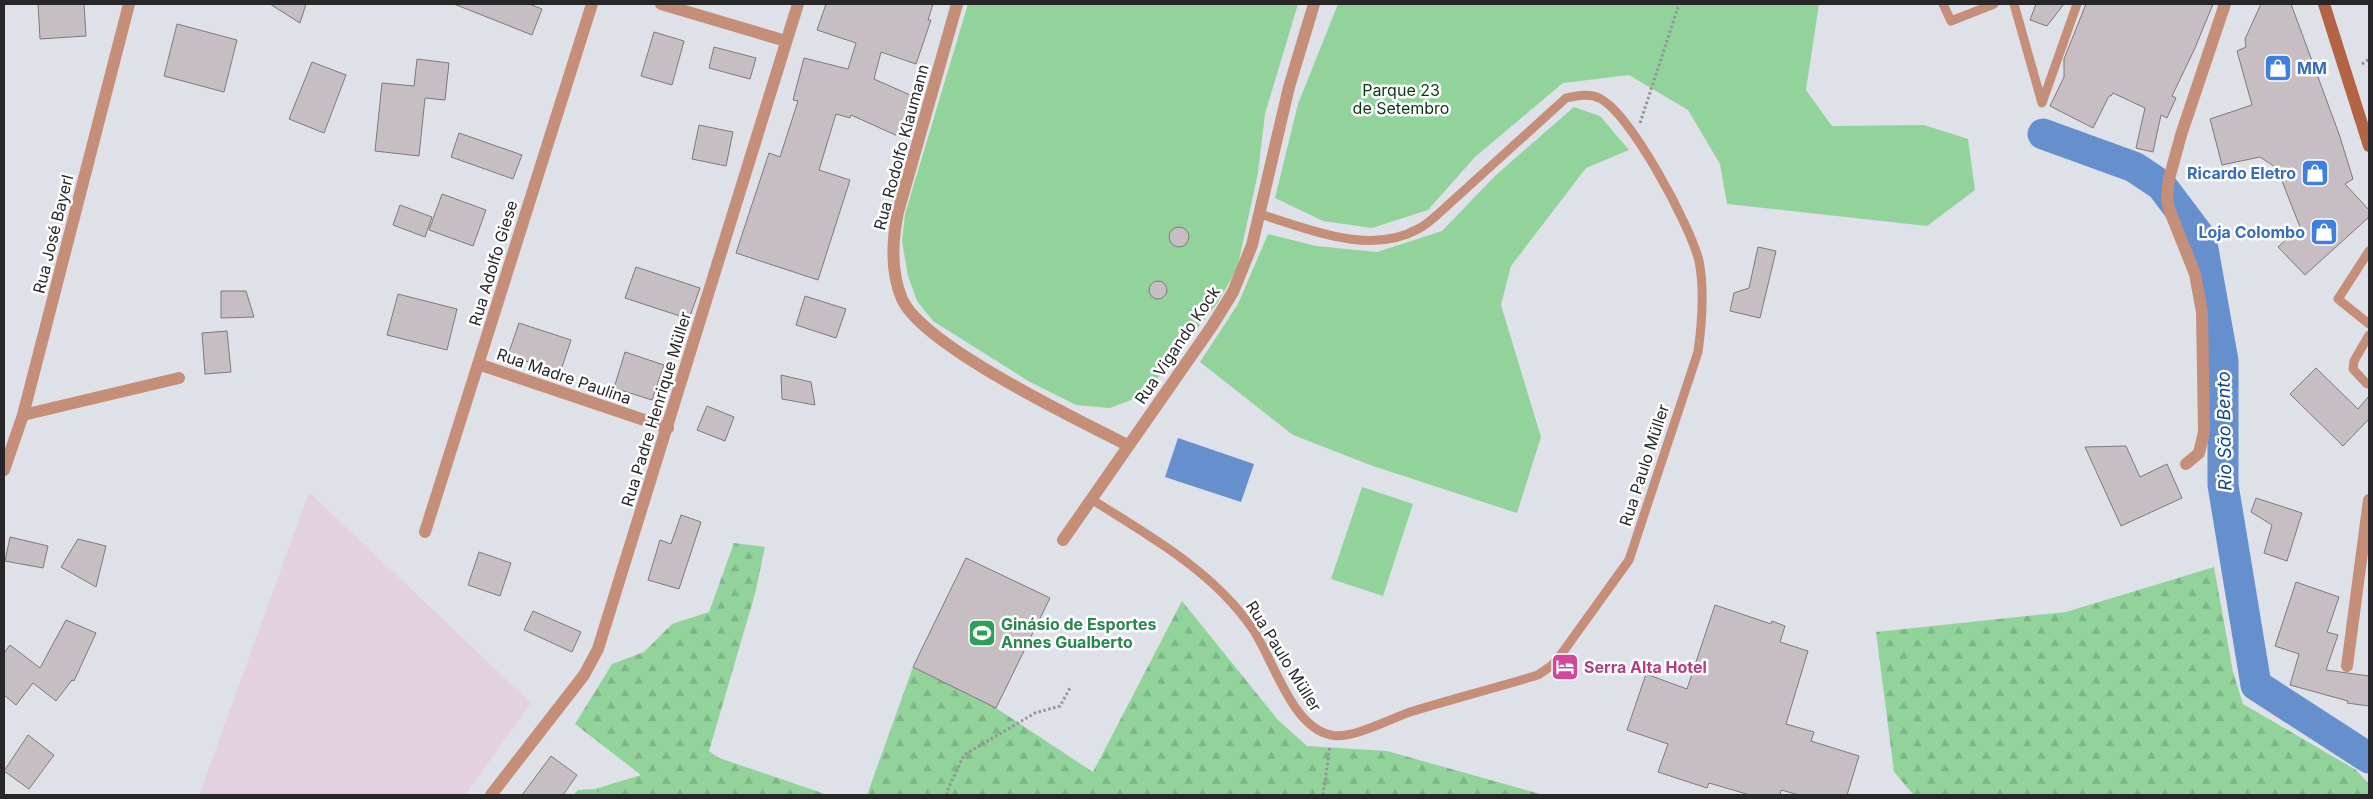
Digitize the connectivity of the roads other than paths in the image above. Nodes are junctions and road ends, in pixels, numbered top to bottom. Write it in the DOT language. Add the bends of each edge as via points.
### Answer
graph roads {
  1 [pos="129,4"];
  2 [pos="592,4"];
  3 [pos="661,4"];
  4 [pos="798,4"];
  5 [pos="957,4"];
  6 [pos="1314,4"];
  7 [pos="1943,4"];
  8 [pos="1994,4"];
  9 [pos="2014,4"];
  10 [pos="2077,4"];
  11 [pos="2225,4"];
  12 [pos="2324,4"];
  13 [pos="786,42"];
  14 [pos="2369,146"];
  15 [pos="1260,214"];
  16 [pos="2369,251"];
  17 [pos="2369,324"];
  18 [pos="2369,335"];
  19 [pos="478,364"];
  20 [pos="179,378"];
  21 [pos="2367,384"];
  22 [pos="23,415"];
  23 [pos="668,428"];
  24 [pos="1127,445"];
  25 [pos="2186,464"];
  26 [pos="4,470"];
  27 [pos="1091,498"];
  28 [pos="2369,500"];
  29 [pos="425,532"];
  30 [pos="1063,540"];
  31 [pos="2347,666"];
  32 [pos="491,795"];
  1 -- 22 [label="street, Rua José Bayerl"];
  2 -- 19 [label="street, Rua Adolfo Giese"];
  3 -- 13 [label="street"];
  4 -- 13 [label="street, Rua Padre Henrique Müller"];
  5 -- 24 [label="street, Rua Rodolfo Klaumann" via="898,212 893,260 902,300 915,319 973,361"];
  6 -- 15 [label="street, Rua Vigando Kock" via="1282,115"];
  7 -- 8 [label="lane" via="1950,21"];
  9 -- 10 [label="lane" via="2042,103"];
  11 -- 25 [label="street" via="2181,135 2167,198 2195,274 2202,312 2204,432 2199,453"];
  12 -- 14 [label="main road"];
  13 -- 23 [label="street, Rua Padre Henrique Müller"];
  15 -- 24 [label="street, Rua Vigando Kock" via="1252,245 1233,292"];
  15 -- 27 [label="lane, Rua Paulo Müller" via="1338,238 1382,239 1418,230 1566,98 1580,95 1598,97 1608,103 1635,136 1689,232 1698,261 1701,289 1698,352 1629,560 1560,656 1545,671 1354,732 1331,736 1310,725 1302,716 1253,629 1217,586"];
  16 -- 17 [label="lane" via="2338,299"];
  18 -- 21 [label="lane" via="2354,361 2353,370"];
  19 -- 23 [label="street, Rua Madre Paulina"];
  19 -- 29 [label="street, Rua Adolfo Giese"];
  20 -- 22 [label="street"];
  22 -- 26 [label="street, Rua José Bayerl"];
  23 -- 32 [label="street, Rua Padre Henrique Müller" via="593,661"];
  24 -- 27 [label="street, Rua Vigando Kock"];
  27 -- 30 [label="street, Rua Vigando Kock"];
  28 -- 31 [label="street"];
}
